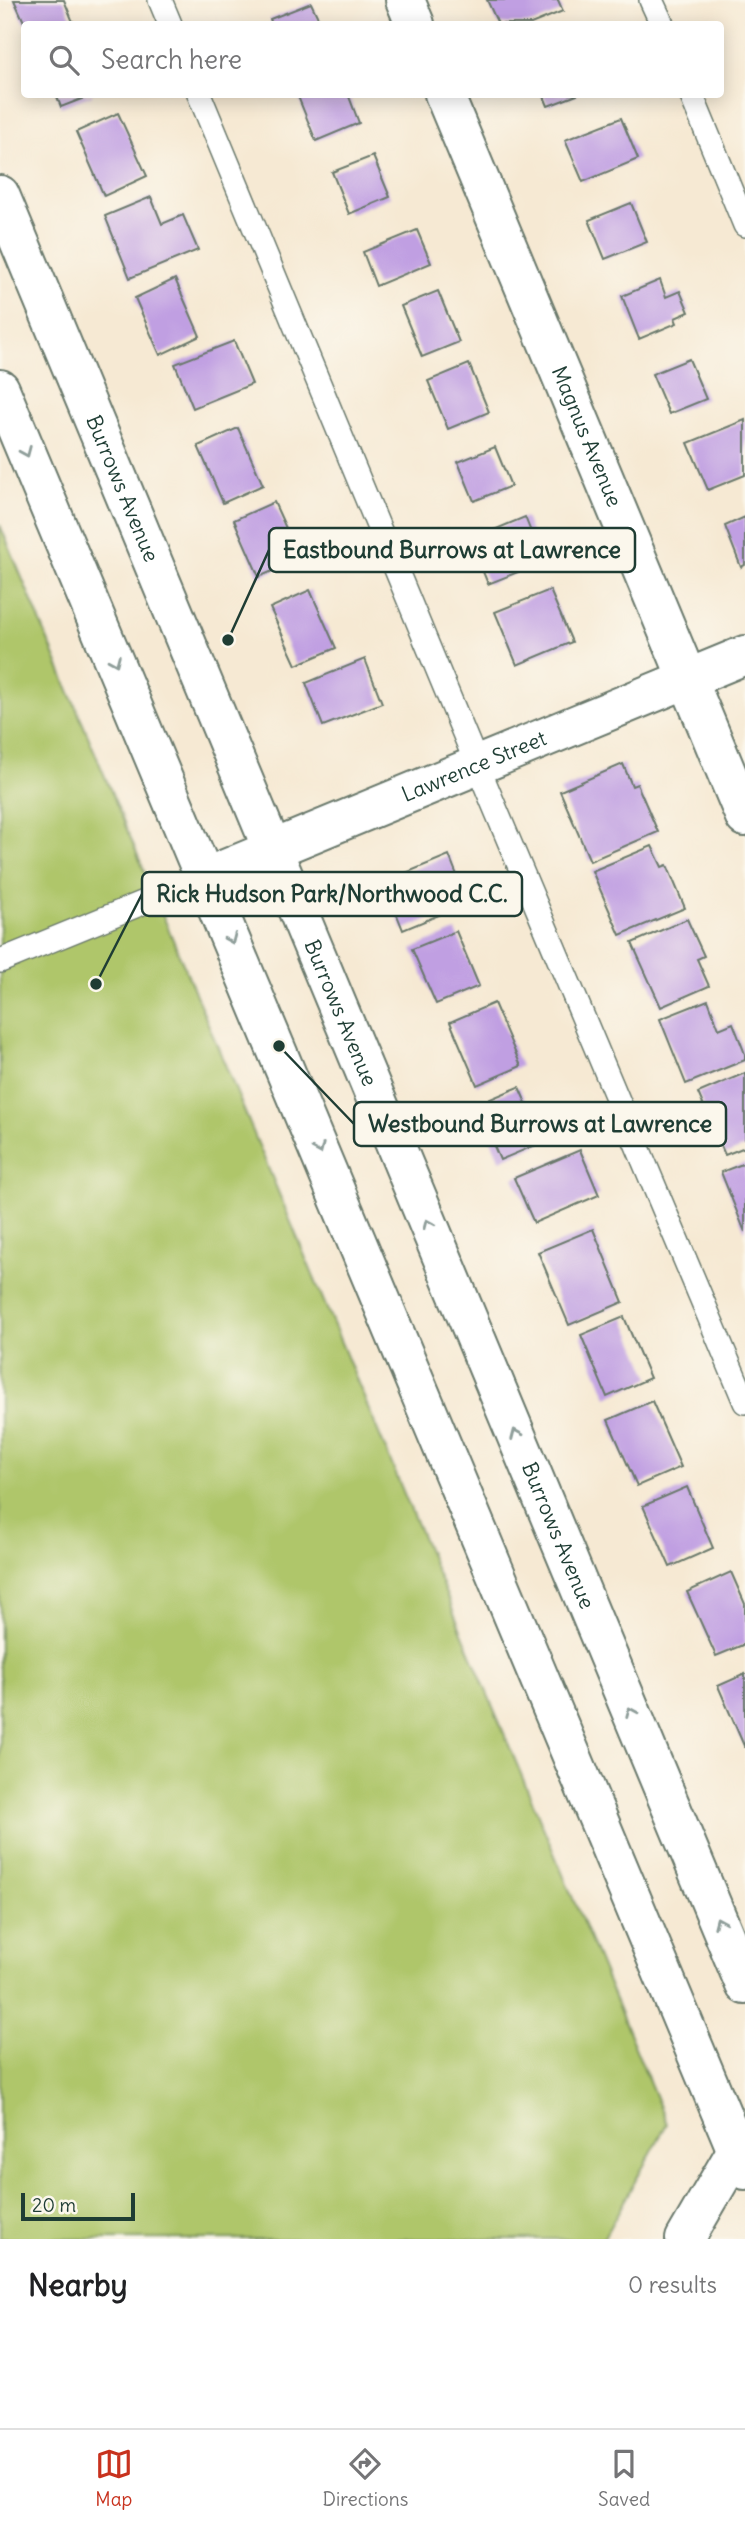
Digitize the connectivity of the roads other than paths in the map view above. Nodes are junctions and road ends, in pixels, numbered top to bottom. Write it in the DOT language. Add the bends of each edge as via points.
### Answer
graph roads {
  1 [pos="160,0"];
  2 [pos="405,0"];
  3 [pos="651,0"];
  4 [pos="169,21"];
  5 [pos="414,21"];
  6 [pos="661,21"];
  7 [pos="201,98"];
  8 [pos="446,98"];
  9 [pos="693,98"];
  10 [pos="0,195"];
  11 [pos="745,225"];
  12 [pos="0,389"];
  13 [pos="745,655"];
  14 [pos="688,680"];
  15 [pos="477,766"];
  16 [pos="745,817"];
  17 [pos="272,849"];
  18 [pos="206,877"];
  19 [pos="0,961"];
  20 [pos="745,1402"];
  21 [pos="745,1985"];
  22 [pos="742,2152"];
  23 [pos="685,2239"];
  1 -- 4 [label="lane"];
  2 -- 5 [label="street"];
  3 -- 6 [label="lane"];
  7 -- 15 [label="lane"];
  8 -- 14 [label="street, Magnus Avenue"];
  9 -- 11 [label="lane"];
  10 -- 17 [label="street, Burrows Avenue"];
  12 -- 18 [label="street, one-way"];
  13 -- 14 [label="street, Lawrence Street"];
  14 -- 15 [label="street, Lawrence Street"];
  14 -- 16 [label="street, Magnus Avenue"];
  15 -- 17 [label="street, Lawrence Street"];
  15 -- 20 [label="lane"];
  17 -- 18 [label="street, Lawrence Street"];
  21 -- 17 [label="street, Burrows Avenue, one-way"];
  18 -- 19 [label="lane"];
  18 -- 22 [label="street, one-way"];
  22 -- 23 [label="street"];
}
